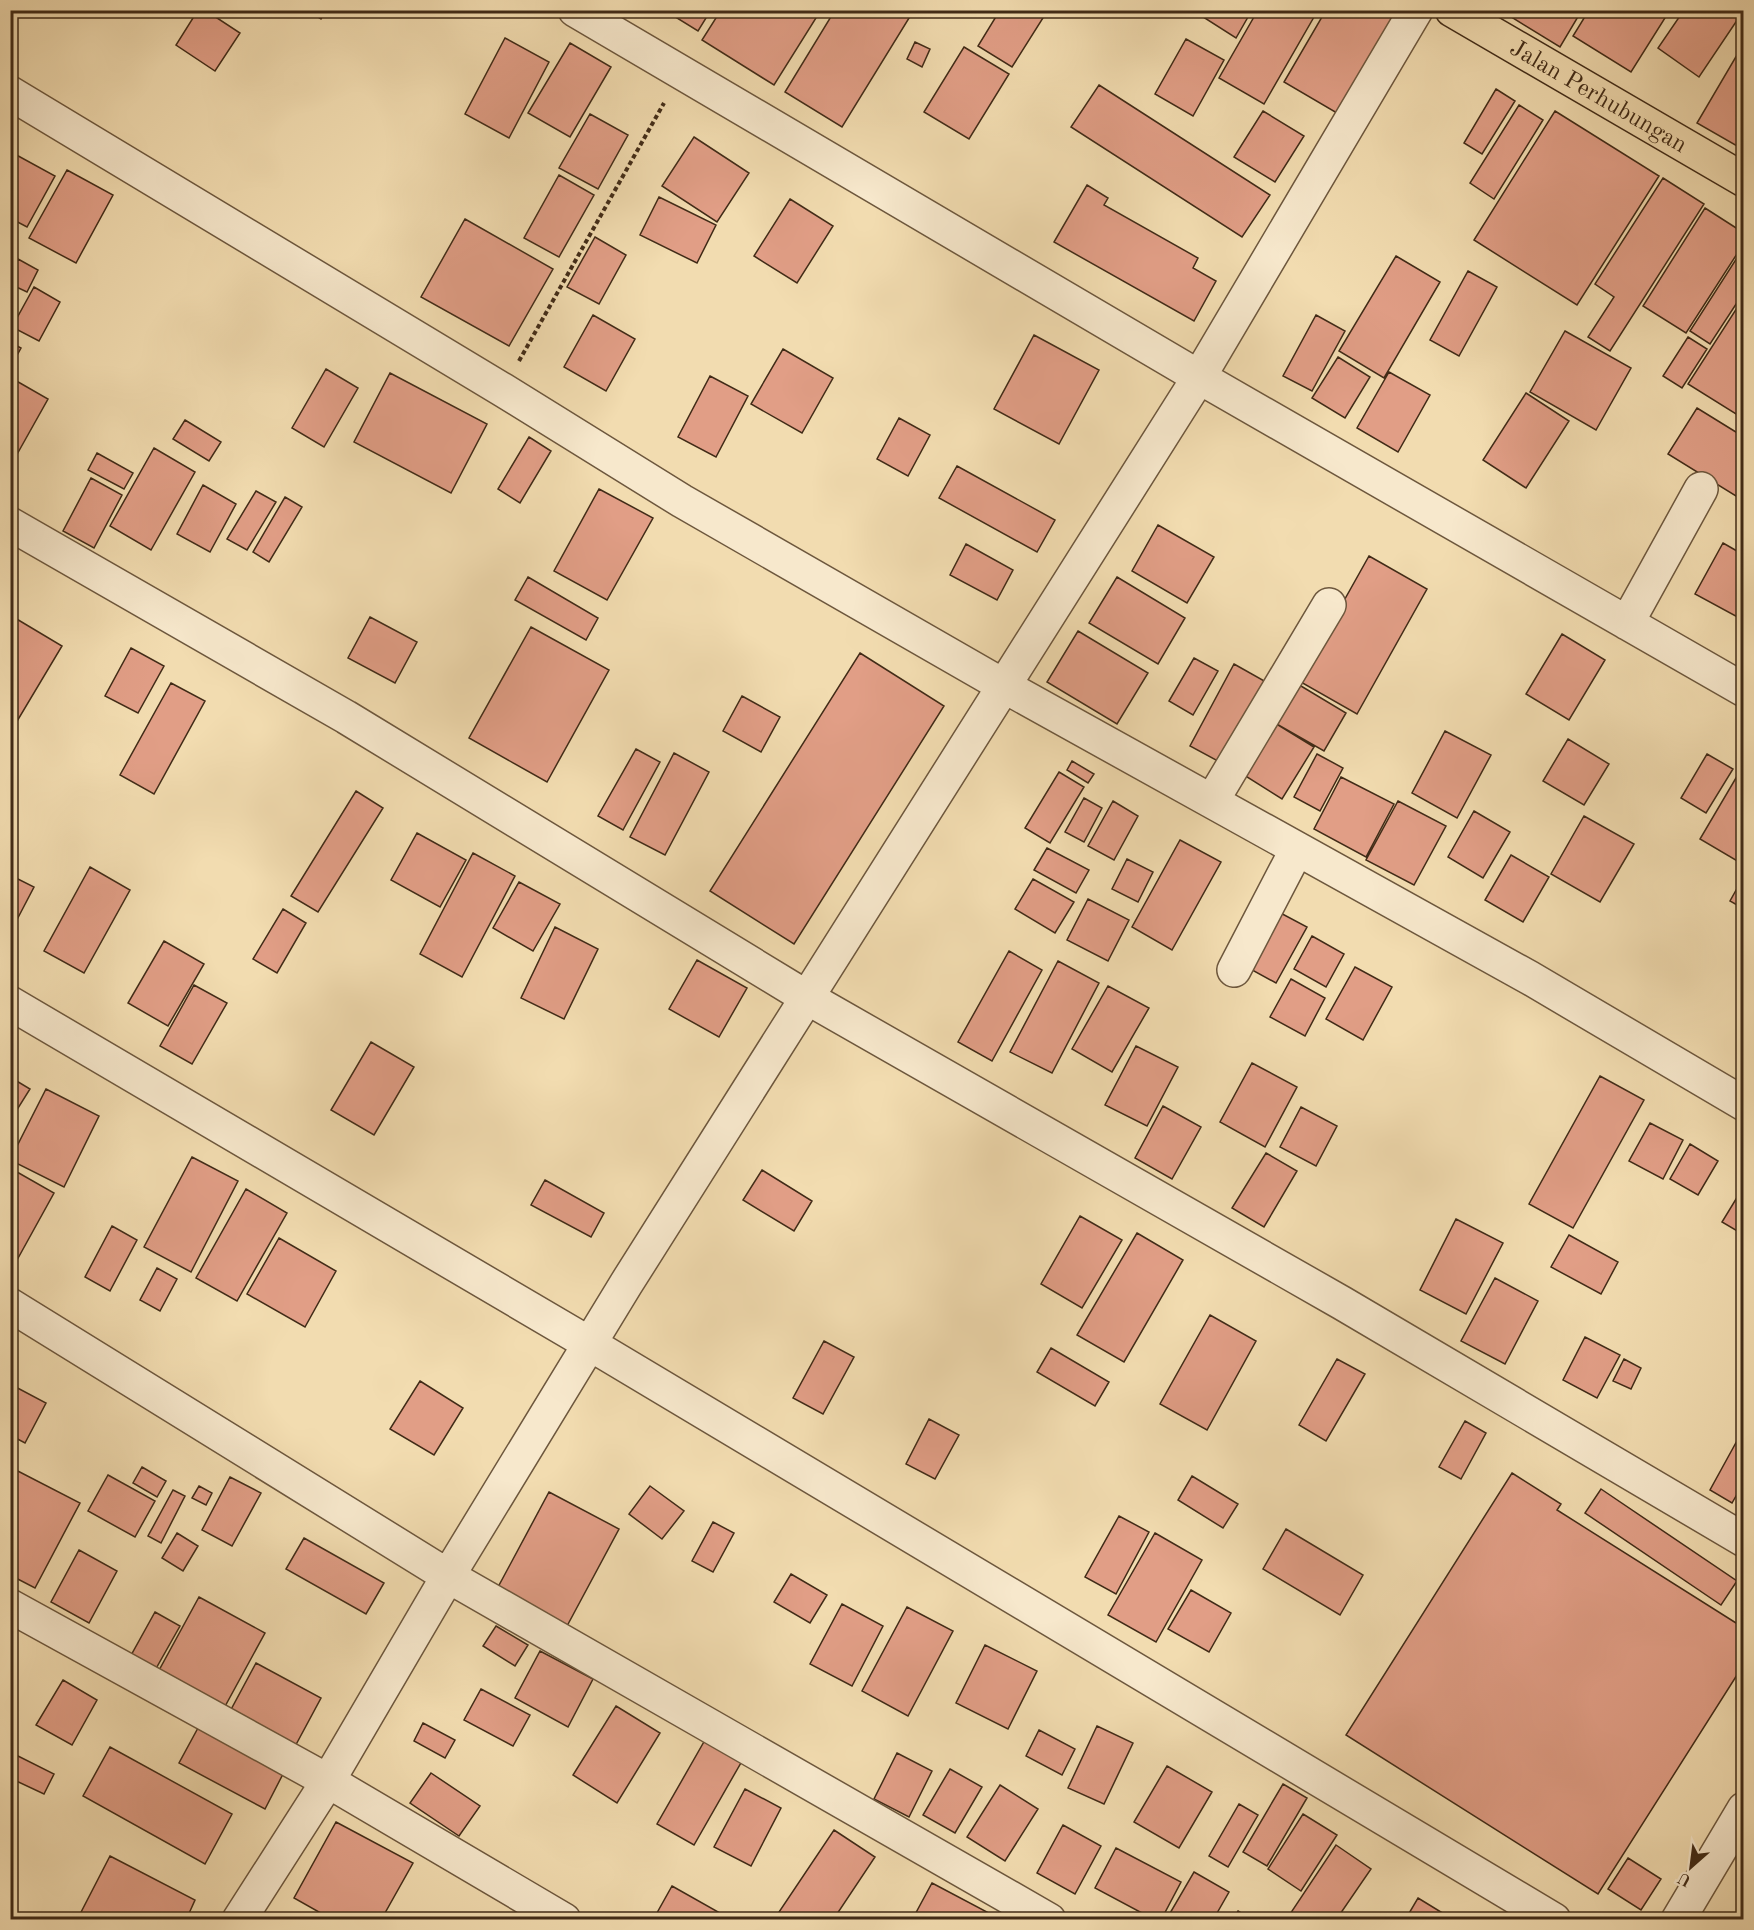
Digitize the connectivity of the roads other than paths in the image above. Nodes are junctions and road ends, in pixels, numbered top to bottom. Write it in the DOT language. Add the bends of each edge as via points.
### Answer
graph roads {
  1 [pos="574,10"];
  2 [pos="1416,10"];
  3 [pos="1452,10"];
  4 [pos="10,93"];
  5 [pos="1743,180"];
  6 [pos="1199,377"];
  7 [pos="1701,489"];
  8 [pos="10,524"];
  9 [pos="1329,605"];
  10 [pos="1627,623"];
  11 [pos="1004,686"];
  12 [pos="1743,690"];
  13 [pos="1212,801"];
  14 [pos="1297,849"];
  15 [pos="1234,970"];
  16 [pos="806,997"];
  17 [pos="10,1002"];
  18 [pos="1743,1104"];
  19 [pos="10,1305"];
  20 [pos="590,1344"];
  21 [pos="1743,1540"];
  22 [pos="448,1576"];
  23 [pos="10,1606"];
  24 [pos="328,1781"];
  25 [pos="1743,1809"];
  26 [pos="239,1920"];
  27 [pos="564,1920"];
  28 [pos="1049,1920"];
  29 [pos="1554,1920"];
  30 [pos="1678,1920"];
  1 -- 6 [label="street"];
  2 -- 6 [label="street"];
  3 -- 5 [label="main road, Jalan Perhubungan"];
  4 -- 11 [label="street" via="682,501"];
  6 -- 10 [label="street"];
  6 -- 11 [label="street"];
  7 -- 10 [label="street"];
  8 -- 16 [label="street" via="346,717"];
  9 -- 13 [label="street"];
  10 -- 12 [label="street"];
  11 -- 13 [label="street"];
  11 -- 16 [label="street"];
  13 -- 14 [label="street"];
  14 -- 15 [label="street"];
  14 -- 18 [label="street" via="1530,978"];
  16 -- 20 [label="street"];
  16 -- 21 [label="street" via="1353,1308"];
  17 -- 20 [label="street"];
  19 -- 22 [label="street"];
  20 -- 22 [label="street"];
  20 -- 29 [label="street"];
  22 -- 24 [label="street"];
  22 -- 28 [label="street"];
  23 -- 24 [label="street"];
  24 -- 26 [label="street"];
  24 -- 27 [label="street"];
  25 -- 30 [label="street"];
}
